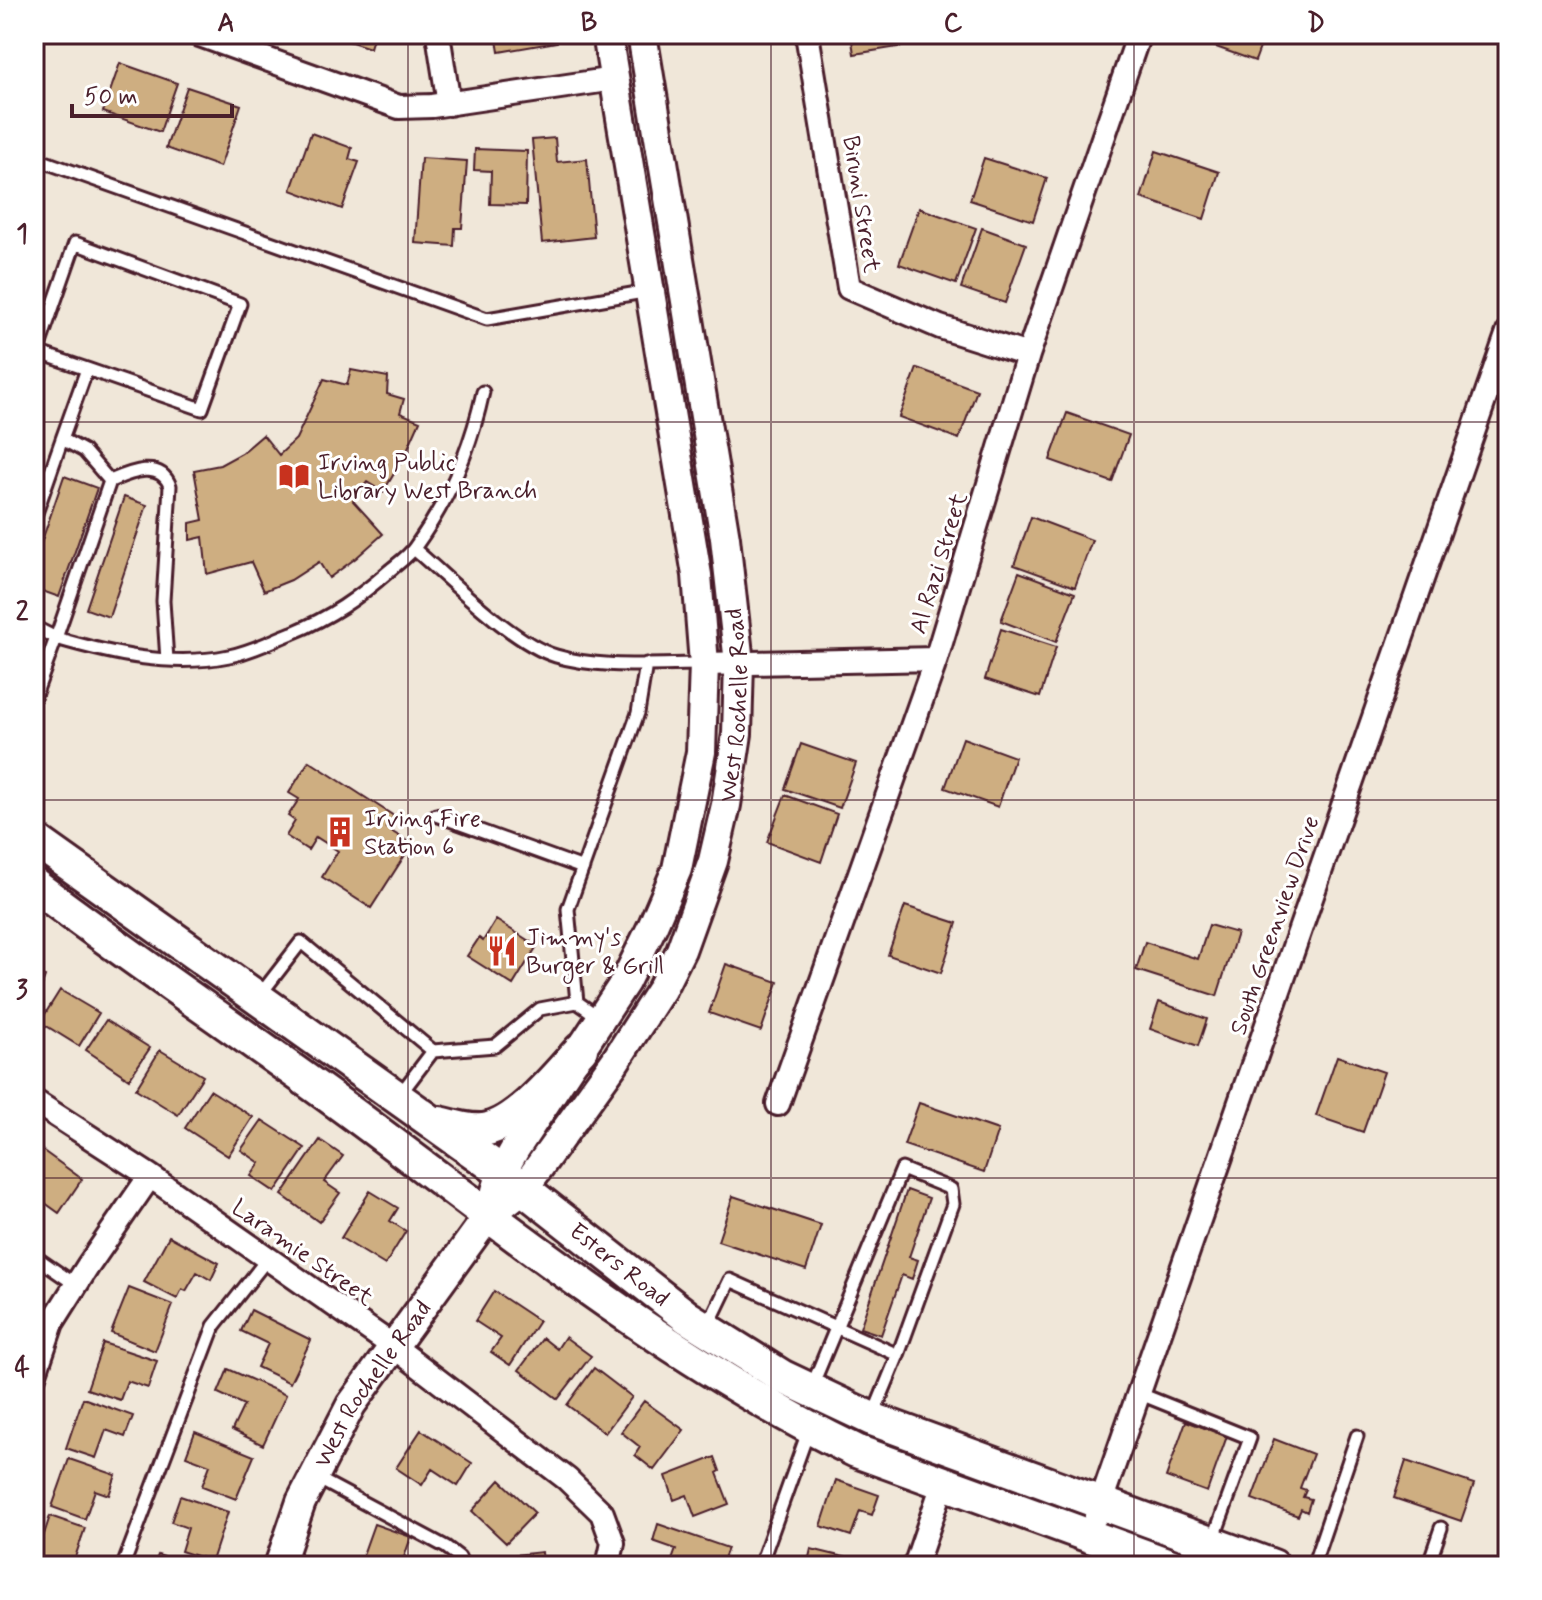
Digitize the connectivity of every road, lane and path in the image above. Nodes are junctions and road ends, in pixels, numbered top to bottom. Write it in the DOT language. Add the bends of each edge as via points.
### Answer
graph roads {
  1 [pos="197,34"];
  2 [pos="438,34"];
  3 [pos="607,34"];
  4 [pos="642,34"];
  5 [pos="807,34"];
  6 [pos="1139,34"];
  7 [pos="614,79"];
  8 [pos="449,104"];
  9 [pos="34,158"];
  10 [pos="649,291"];
  11 [pos="1508,332"];
  12 [pos="1028,355"];
  13 [pos="36,357"];
  14 [pos="87,369"];
  15 [pos="483,392"];
  16 [pos="62,439"];
  17 [pos="110,481"];
  18 [pos="34,519"];
  19 [pos="414,549"];
  20 [pos="34,627"];
  21 [pos="56,638"];
  22 [pos="936,659"];
  23 [pos="167,660"];
  24 [pos="739,663"];
  25 [pos="646,664"];
  26 [pos="704,664"];
  27 [pos="34,698"];
  28 [pos="436,815"];
  29 [pos="34,839"];
  30 [pos="583,868"];
  31 [pos="34,885"];
  32 [pos="257,999"];
  33 [pos="577,1002"];
  34 [pos="601,1018"];
  35 [pos="233,1028"];
  36 [pos="581,1049"];
  37 [pos="433,1051"];
  38 [pos="397,1098"];
  39 [pos="34,1101"];
  40 [pos="778,1104"];
  41 [pos="429,1120"];
  42 [pos="150,1176"];
  43 [pos="513,1180"];
  44 [pos="489,1215"];
  45 [pos="34,1256"];
  46 [pos="268,1258"];
  47 [pos="76,1285"];
  48 [pos="836,1327"];
  49 [pos="707,1329"];
  50 [pos="393,1346"];
  51 [pos="898,1355"];
  52 [pos="34,1376"];
  53 [pos="810,1390"];
  54 [pos="1138,1393"];
  55 [pos="872,1419"];
  56 [pos="809,1428"];
  57 [pos="1357,1436"];
  58 [pos="314,1477"];
  59 [pos="943,1484"];
  60 [pos="1100,1503"];
  61 [pos="1441,1528"];
  62 [pos="1089,1536"];
  63 [pos="1212,1544"];
  64 [pos="123,1566"];
  65 [pos="279,1566"];
  66 [pos="463,1566"];
  67 [pos="608,1566"];
  68 [pos="760,1566"];
  69 [pos="915,1566"];
  70 [pos="1172,1566"];
  71 [pos="1273,1566"];
  72 [pos="1313,1566"];
  73 [pos="1428,1566"];
  1 -- 8 [label="street" via="399,107"];
  2 -- 8 [label="street"];
  3 -- 7 [label="street, West Rochelle Road"];
  4 -- 24 [label="street, West Rochelle Road" via="725,538"];
  5 -- 12 [label="street, Biruni Street" via="849,288 940,327"];
  6 -- 12 [label="street, Al Razi Street"];
  7 -- 8 [label="street"];
  7 -- 10 [label="street, West Rochelle Road"];
  9 -- 10 [label="lane" via="487,319"];
  10 -- 26 [label="street, West Rochelle Road" via="697,575"];
  11 -- 54 [label="street, South Greenview Drive"];
  12 -- 22 [label="street, Al Razi Street"];
  13 -- 14 [label="lane"];
  13 -- 14 [label="lane" via="75,243 240,304 202,409"];
  14 -- 16 [label="lane"];
  15 -- 19 [label="lane" via="465,460"];
  16 -- 17 [label="lane" via="84,451"];
  16 -- 18 [label="lane"];
  17 -- 21 [label="lane"];
  17 -- 23 [label="lane" via="151,470 166,476 170,486 163,601"];
  19 -- 23 [label="lane" via="361,596 325,619 227,657"];
  19 -- 25 [label="lane" via="516,636 556,656"];
  20 -- 21 [label="lane"];
  21 -- 23 [label="lane" via="111,653"];
  21 -- 27 [label="lane"];
  22 -- 24 [label="street"];
  22 -- 40 [label="street, Al Razi Street"];
  24 -- 26 [label="street"];
  24 -- 43 [label="street, West Rochelle Road" via="737,734 726,805 713,861 681,950 614,1063"];
  25 -- 26 [label="lane"];
  25 -- 30 [label="lane" via="638,713"];
  26 -- 34 [label="street, West Rochelle Road" via="701,752 677,869 625,982"];
  28 -- 30 [label="lane"];
  29 -- 32 [label="main road, Esters Road"];
  30 -- 33 [label="lane" via="568,909"];
  31 -- 35 [label="main road, Esters Road"];
  32 -- 35 [label="main road"];
  32 -- 37 [label="lane" via="301,942"];
  32 -- 38 [label="main road, Esters Road"];
  33 -- 34 [label="lane"];
  33 -- 37 [label="lane" via="540,1009 495,1046"];
  34 -- 36 [label="street, West Rochelle Road"];
  35 -- 44 [label="main road, Esters Road"];
  36 -- 41 [label="main road" via="543,1091 488,1129 466,1130"];
  36 -- 43 [label="street, West Rochelle Road"];
  37 -- 38 [label="lane"];
  38 -- 41 [label="main road, Esters Road"];
  39 -- 42 [label="street, Laramie Street"];
  41 -- 43 [label="main road, Esters Road"];
  42 -- 46 [label="street, Laramie Street"];
  42 -- 47 [label="street"];
  43 -- 44 [label="street, West Rochelle Road"];
  43 -- 49 [label="main road, Esters Road"];
  44 -- 50 [label="street, West Rochelle Road"];
  44 -- 56 [label="main road, Esters Road" via="652,1333"];
  45 -- 47 [label="lane"];
  46 -- 50 [label="street, Laramie Street"];
  46 -- 64 [label="lane" via="214,1326"];
  47 -- 52 [label="street" via="52,1323"];
  48 -- 49 [label="lane" via="730,1280"];
  48 -- 51 [label="lane"];
  48 -- 51 [label="lane" via="902,1169 951,1189 953,1204"];
  48 -- 53 [label="lane"];
  49 -- 53 [label="main road, Esters Road"];
  50 -- 58 [label="street, West Rochelle Road" via="351,1405"];
  50 -- 67 [label="street, Laramie Street" via="567,1479 602,1513 613,1543"];
  51 -- 55 [label="lane"];
  53 -- 55 [label="main road, Esters Road"];
  54 -- 60 [label="street, South Greenview Drive"];
  54 -- 63 [label="lane" via="1250,1438"];
  55 -- 60 [label="main road, Esters Road"];
  56 -- 59 [label="main road, Esters Road"];
  56 -- 68 [label="lane"];
  57 -- 72 [label="lane"];
  58 -- 65 [label="street, West Rochelle Road"];
  58 -- 66 [label="lane" via="446,1547"];
  59 -- 62 [label="main road, Esters Road"];
  59 -- 69 [label="street"];
  60 -- 62 [label="street, South Greenview Drive"];
  60 -- 63 [label="main road, Esters Road"];
  61 -- 73 [label="lane"];
  62 -- 70 [label="main road, Esters Road"];
  63 -- 71 [label="main road, Esters Road"];
}
